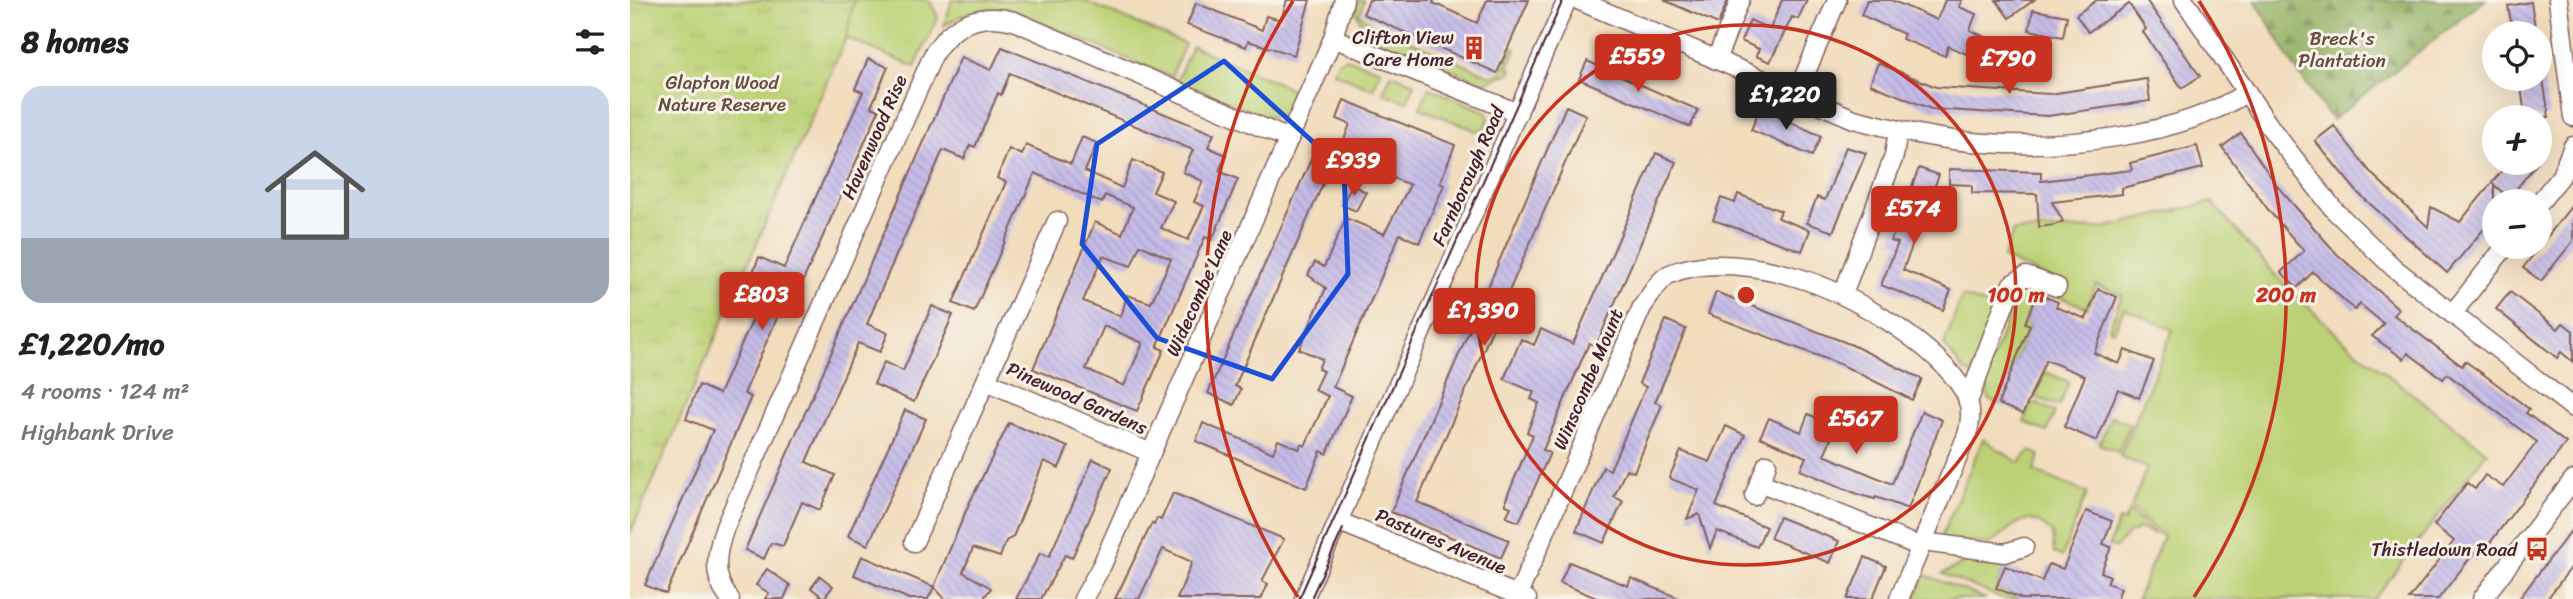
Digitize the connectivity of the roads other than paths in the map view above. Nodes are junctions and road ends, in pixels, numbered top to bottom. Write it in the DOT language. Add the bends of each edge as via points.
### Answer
graph roads {
  1 [pos="1343,0"];
  2 [pos="1567,0"];
  3 [pos="1578,0"];
  4 [pos="1741,0"];
  5 [pos="1837,0"];
  6 [pos="2184,0"];
  7 [pos="2558,0"];
  8 [pos="1333,38"];
  9 [pos="1716,60"];
  10 [pos="2247,92"];
  11 [pos="1796,95"];
  12 [pos="1518,113"];
  13 [pos="2573,117"];
  14 [pos="1898,130"];
  15 [pos="1289,139"];
  16 [pos="2573,146"];
  17 [pos="2550,189"];
  18 [pos="1057,221"];
  19 [pos="2495,259"];
  20 [pos="2057,287"];
  21 [pos="1843,294"];
  22 [pos="2452,313"];
  23 [pos="986,381"];
  24 [pos="1968,402"];
  25 [pos="2573,408"];
  26 [pos="1151,453"];
  27 [pos="1767,464"];
  28 [pos="2573,480"];
  29 [pos="1340,522"];
  30 [pos="914,542"];
  31 [pos="1922,545"];
  32 [pos="2024,547"];
  33 [pos="1522,597"];
  34 [pos="730,599"];
  35 [pos="1083,599"];
  36 [pos="1304,599"];
  37 [pos="1899,599"];
  38 [pos="2482,599"];
  1 -- 8 [label="street, Widecombe Lane"];
  2 -- 12 [label="street, Farnborough Road"];
  3 -- 9 [label="street"];
  4 -- 9 [label="street"];
  5 -- 11 [label="street"];
  6 -- 10 [label="street"];
  7 -- 13 [label="street"];
  8 -- 12 [label="street"];
  8 -- 15 [label="street, Widecombe Lane"];
  9 -- 11 [label="street"];
  10 -- 14 [label="street" via="2222,108 2113,137 1984,144"];
  10 -- 22 [label="street" via="2335,211 2394,268"];
  11 -- 14 [label="street" via="1854,119"];
  12 -- 29 [label="street, Farnborough Road"];
  14 -- 21 [label="street" via="1894,156"];
  15 -- 26 [label="street, Widecombe Lane"];
  15 -- 34 [label="street, Havenwood Rise" via="1014,21 983,17 953,30 934,53 725,527 716,559 718,577"];
  16 -- 17 [label="street"];
  18 -- 23 [label="street, Pinewood Gardens"];
  19 -- 22 [label="street"];
  20 -- 24 [label="street" via="2026,276 2012,285"];
  21 -- 24 [label="street, Winscombe Mount" via="1922,346 1952,377"];
  21 -- 33 [label="street, Winscombe Mount" via="1795,276 1744,267 1702,266 1667,275 1642,307"];
  22 -- 25 [label="street"];
  23 -- 26 [label="street, Pinewood Gardens"];
  23 -- 30 [label="street, Pinewood Gardens"];
  24 -- 31 [label="street" via="1967,435"];
  26 -- 35 [label="street, Widecombe Lane"];
  27 -- 31 [label="street" via="1757,489"];
  28 -- 38 [label="street"];
  29 -- 33 [label="street, Pastures Avenue"];
  29 -- 36 [label="street, Farnborough Road"];
  31 -- 32 [label="street" via="2005,553"];
  31 -- 37 [label="street"];
}
